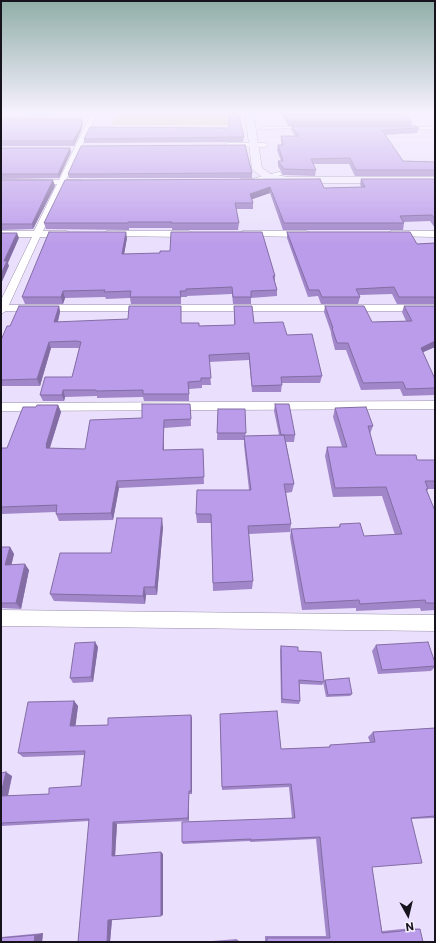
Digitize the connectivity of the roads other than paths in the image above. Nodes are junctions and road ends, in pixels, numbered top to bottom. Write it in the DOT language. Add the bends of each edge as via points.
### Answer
graph roads {
  1 [pos="74,156"];
  2 [pos="255,156"];
  3 [pos="266,156"];
  4 [pos="279,174"];
  5 [pos="435,175"];
  6 [pos="268,177"];
  7 [pos="435,180"];
  8 [pos="228,181"];
  9 [pos="1,182"];
  10 [pos="63,182"];
  11 [pos="86,182"];
  12 [pos="1,234"];
  13 [pos="38,234"];
  14 [pos="78,234"];
  15 [pos="102,234"];
  16 [pos="197,234"];
  17 [pos="236,234"];
  18 [pos="316,234"];
  19 [pos="379,234"];
  20 [pos="435,234"];
  21 [pos="435,308"];
  22 [pos="1,309"];
  23 [pos="435,405"];
  24 [pos="1,407"];
  25 [pos="1,618"];
  26 [pos="435,623"];
  1 -- 10 [label="street"];
  2 -- 6 [label="street" via="257,169"];
  3 -- 4 [label="street" via="269,169"];
  4 -- 5 [label="street"];
  4 -- 6 [label="street"];
  6 -- 7 [label="street" via="288,180"];
  6 -- 8 [label="street" via="252,181"];
  9 -- 10 [label="street"];
  10 -- 11 [label="street"];
  10 -- 13 [label="street"];
  12 -- 13 [label="street"];
  13 -- 14 [label="street"];
  13 -- 22 [label="street"];
  15 -- 16 [label="street"];
  17 -- 18 [label="street"];
  19 -- 20 [label="street"];
  21 -- 22 [label="street"];
  23 -- 24 [label="street"];
  25 -- 26 [label="street"];
}
